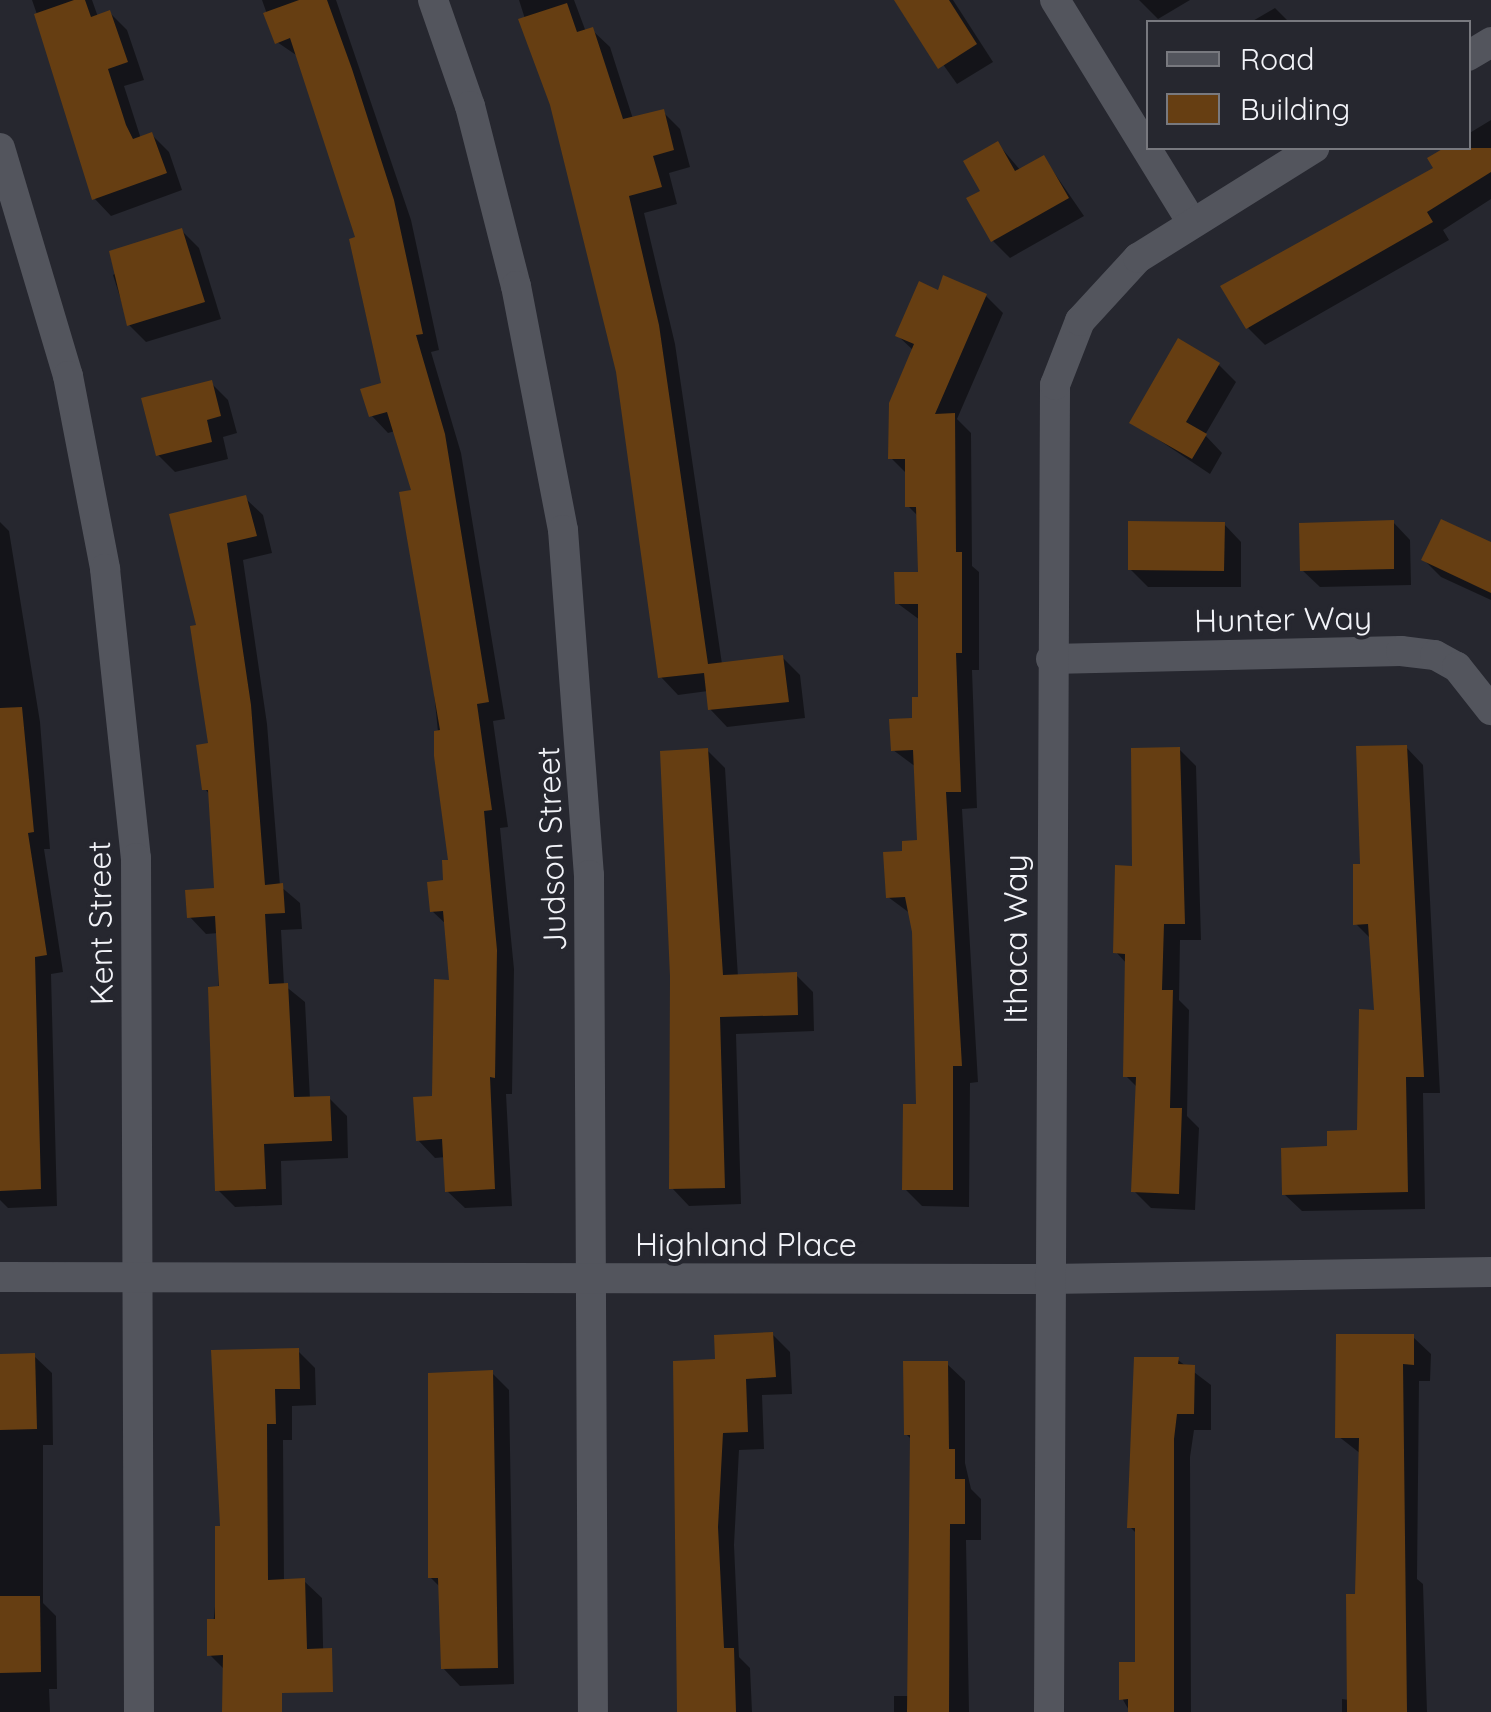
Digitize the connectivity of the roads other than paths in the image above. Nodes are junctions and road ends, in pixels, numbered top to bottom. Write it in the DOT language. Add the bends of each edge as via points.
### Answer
graph roads {
  1 [pos="433,0"];
  2 [pos="1054,0"];
  3 [pos="0,148"];
  4 [pos="1146,148"];
  5 [pos="1147,150"];
  6 [pos="1311,150"];
  7 [pos="1191,221"];
  8 [pos="1051,660"];
  9 [pos="1491,710"];
  10 [pos="1491,1272"];
  11 [pos="0,1277"];
  12 [pos="140,1277"];
  13 [pos="594,1279"];
  14 [pos="1049,1279"];
  15 [pos="138,1712"];
  16 [pos="593,1712"];
  17 [pos="1048,1712"];
  1 -- 13 [label="street, Judson Street" via="470,106 516,286 563,530 589,876"];
  2 -- 4 [label="street"];
  3 -- 12 [label="street, Kent Street" via="68,376 105,569 136,858"];
  5 -- 7 [label="street"];
  6 -- 7 [label="street, Ithaca Way"];
  7 -- 8 [label="street, Ithaca Way" via="1100,294 1065,348 1052,436"];
  8 -- 9 [label="street, Hunter Way" via="1401,651 1457,667"];
  8 -- 14 [label="street, Ithaca Way"];
  10 -- 14 [label="street, Highland Place"];
  11 -- 12 [label="street, Highland Place"];
  12 -- 13 [label="street, Highland Place"];
  12 -- 15 [label="street, Kent Street"];
  13 -- 14 [label="street, Highland Place"];
  13 -- 16 [label="street, Judson Street"];
  14 -- 17 [label="street, Ithaca Way"];
}
